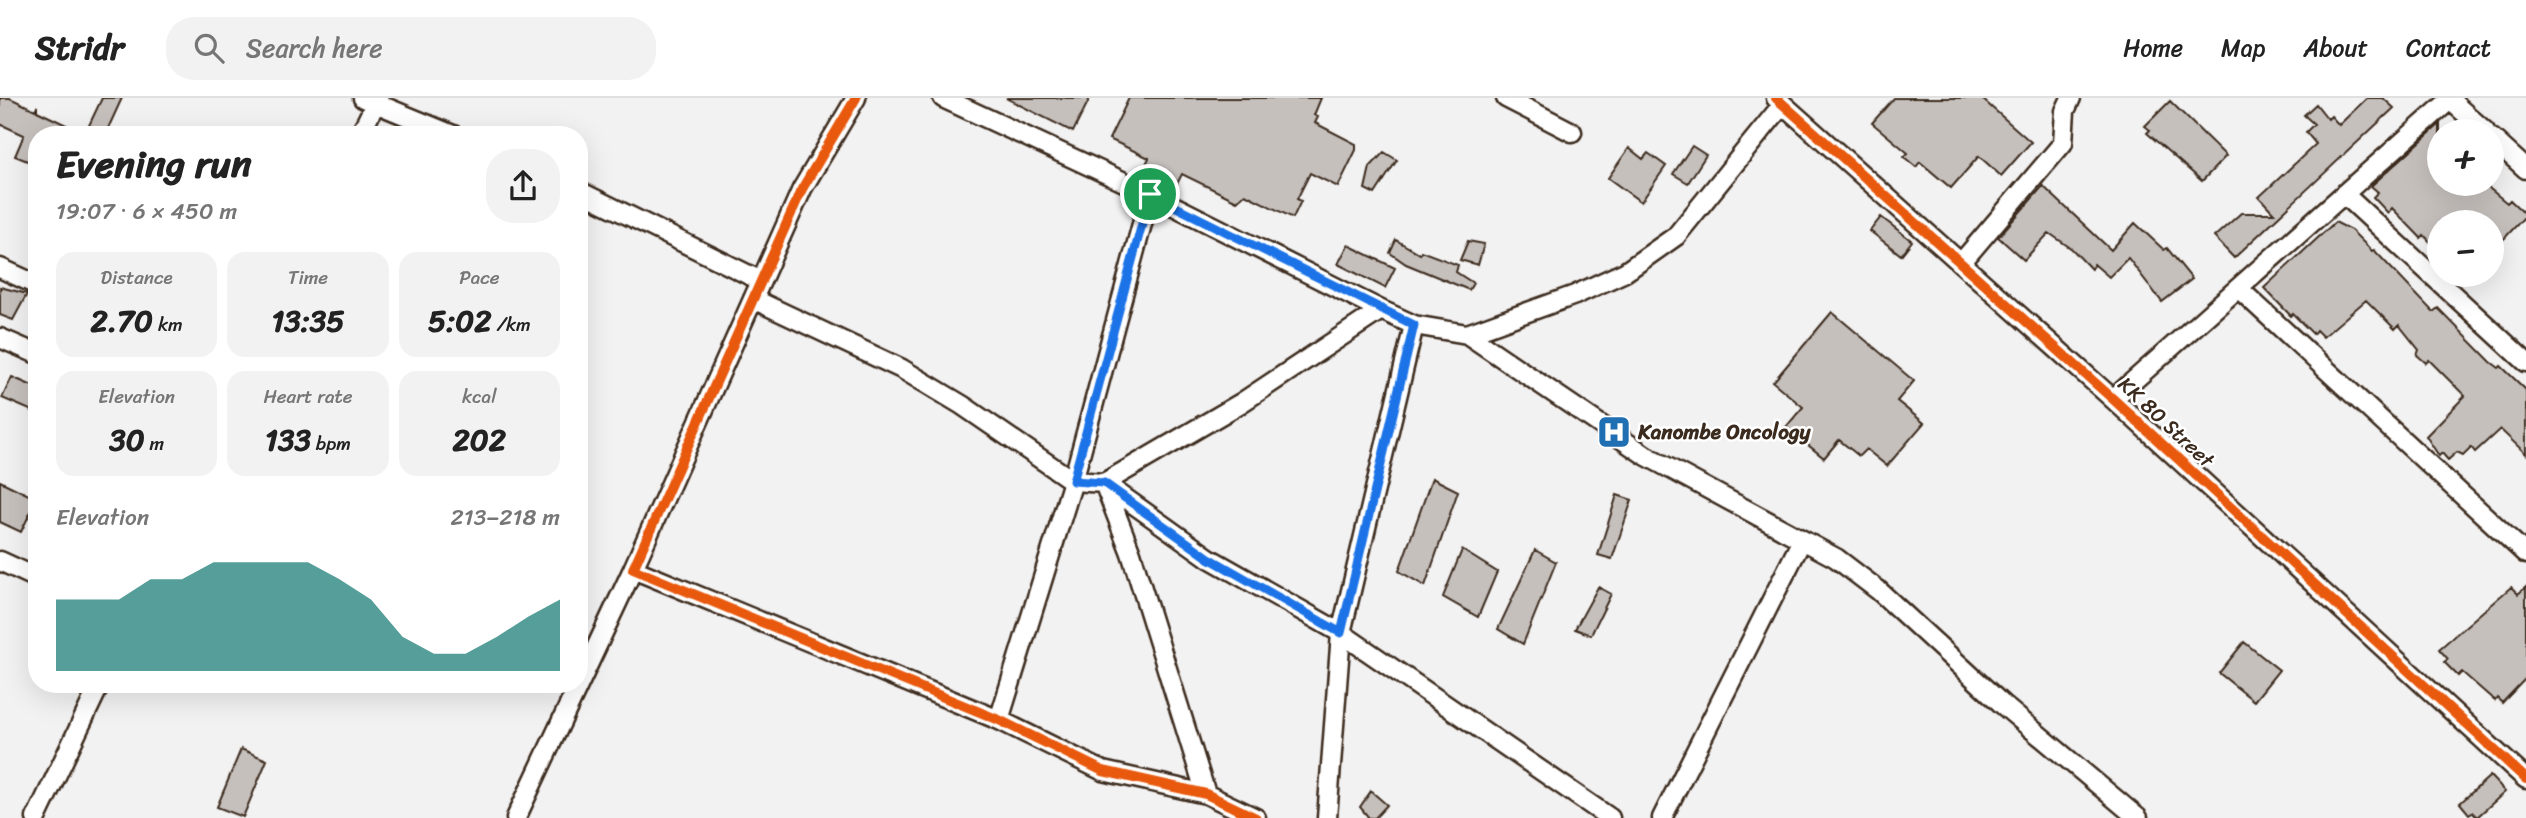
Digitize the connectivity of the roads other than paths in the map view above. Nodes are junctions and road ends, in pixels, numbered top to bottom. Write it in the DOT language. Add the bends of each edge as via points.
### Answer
graph roads {
  1 [pos="856,98"];
  2 [pos="943,98"];
  3 [pos="1506,98"];
  4 [pos="2071,98"];
  5 [pos="2451,99"];
  6 [pos="372,100"];
  7 [pos="1780,101"];
  8 [pos="2472,119"];
  9 [pos="363,126"];
  10 [pos="432,126"];
  11 [pos="1572,132"];
  12 [pos="2504,149"];
  13 [pos="2526,169"];
  14 [pos="1150,194"];
  15 [pos="2344,194"];
  16 [pos="588,195"];
  17 [pos="1961,263"];
  18 [pos="0,268"];
  19 [pos="28,281"];
  20 [pos="761,281"];
  21 [pos="2238,288"];
  22 [pos="753,299"];
  23 [pos="1381,310"];
  24 [pos="1414,325"];
  25 [pos="1466,334"];
  26 [pos="0,338"];
  27 [pos="28,350"];
  28 [pos="2526,362"];
  29 [pos="2113,399"];
  30 [pos="1073,481"];
  31 [pos="1104,483"];
  32 [pos="1802,540"];
  33 [pos="2526,554"];
  34 [pos="0,561"];
  35 [pos="634,569"];
  36 [pos="28,575"];
  37 [pos="1341,633"];
  38 [pos="588,665"];
  39 [pos="96,693"];
  40 [pos="575,693"];
  41 [pos="999,720"];
  42 [pos="2526,779"];
  43 [pos="1206,794"];
  44 [pos="36,818"];
  45 [pos="516,818"];
  46 [pos="1256,818"];
  47 [pos="1327,818"];
  48 [pos="1610,818"];
  49 [pos="1662,818"];
  50 [pos="2138,818"];
  1 -- 20 [label="street" via="802,189"];
  2 -- 14 [label="street"];
  3 -- 11 [label="street"];
  4 -- 17 [label="street" via="2065,111 2063,143"];
  5 -- 8 [label="street"];
  5 -- 15 [label="street"];
  6 -- 9 [label="street"];
  6 -- 10 [label="street"];
  7 -- 17 [label="street, KK 80 Street"];
  7 -- 25 [label="street" via="1676,236 1625,272"];
  12 -- 13 [label="street"];
  14 -- 23 [label="street"];
  14 -- 30 [label="street"];
  15 -- 21 [label="street"];
  15 -- 28 [label="street"];
  16 -- 20 [label="street"];
  17 -- 29 [label="street, KK 80 Street"];
  18 -- 19 [label="street"];
  20 -- 22 [label="street"];
  21 -- 29 [label="street"];
  21 -- 33 [label="street"];
  22 -- 30 [label="street" via="902,369"];
  22 -- 35 [label="street"];
  23 -- 24 [label="street"];
  23 -- 31 [label="street" via="1241,403"];
  24 -- 25 [label="street"];
  24 -- 37 [label="street"];
  25 -- 32 [label="street" via="1645,455"];
  26 -- 27 [label="street"];
  29 -- 42 [label="street, KK 80 Street"];
  30 -- 31 [label="street"];
  30 -- 41 [label="street"];
  31 -- 37 [label="street" via="1209,558"];
  31 -- 43 [label="street" via="1131,552"];
  32 -- 49 [label="street"];
  32 -- 50 [label="street" via="1836,558 1878,590 2003,705"];
  34 -- 36 [label="street"];
  35 -- 38 [label="street"];
  35 -- 41 [label="street"];
  37 -- 47 [label="street"];
  37 -- 48 [label="street"];
  39 -- 44 [label="street"];
  40 -- 45 [label="street"];
  41 -- 43 [label="street" via="1103,771"];
  43 -- 46 [label="street"];
}
